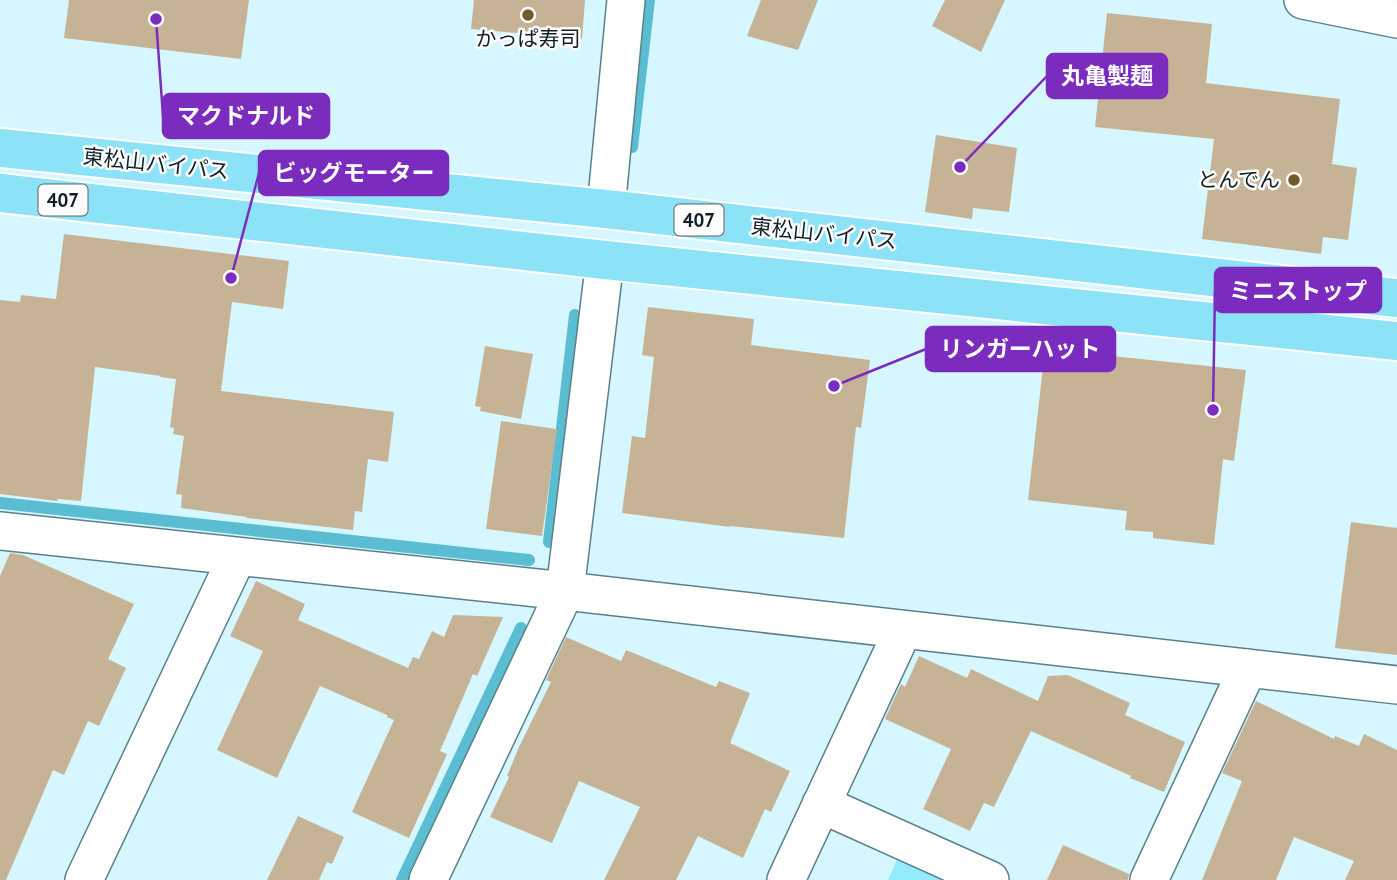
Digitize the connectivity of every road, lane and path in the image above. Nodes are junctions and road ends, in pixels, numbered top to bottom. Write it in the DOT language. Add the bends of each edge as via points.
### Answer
graph roads {
  1 [pos="626,0"];
  2 [pos="1303,0"];
  3 [pos="1397,19"];
  4 [pos="0,148"];
  5 [pos="0,193"];
  6 [pos="606,209"];
  7 [pos="605,260"];
  8 [pos="1397,298"];
  9 [pos="1397,341"];
  10 [pos="0,531"];
  11 [pos="237,557"];
  12 [pos="565,591"];
  13 [pos="904,630"];
  14 [pos="1248,668"];
  15 [pos="1397,685"];
  16 [pos="821,804"];
  17 [pos="84,880"];
  18 [pos="428,880"];
  19 [pos="786,880"];
  20 [pos="989,880"];
  21 [pos="1149,880"];
  1 -- 6 [label="street"];
  2 -- 3 [label="street"];
  4 -- 6 [label="highway, 東松山バイパス / 407"];
  5 -- 7 [label="highway, 407"];
  6 -- 8 [label="highway, 東松山バイパス / 407"];
  7 -- 9 [label="highway, 407"];
  7 -- 12 [label="street"];
  10 -- 11 [label="street"];
  11 -- 12 [label="street"];
  11 -- 17 [label="street"];
  12 -- 13 [label="street"];
  12 -- 18 [label="street"];
  13 -- 14 [label="street"];
  13 -- 16 [label="street"];
  14 -- 15 [label="street"];
  14 -- 21 [label="street"];
  16 -- 19 [label="street"];
  16 -- 20 [label="street"];
}
